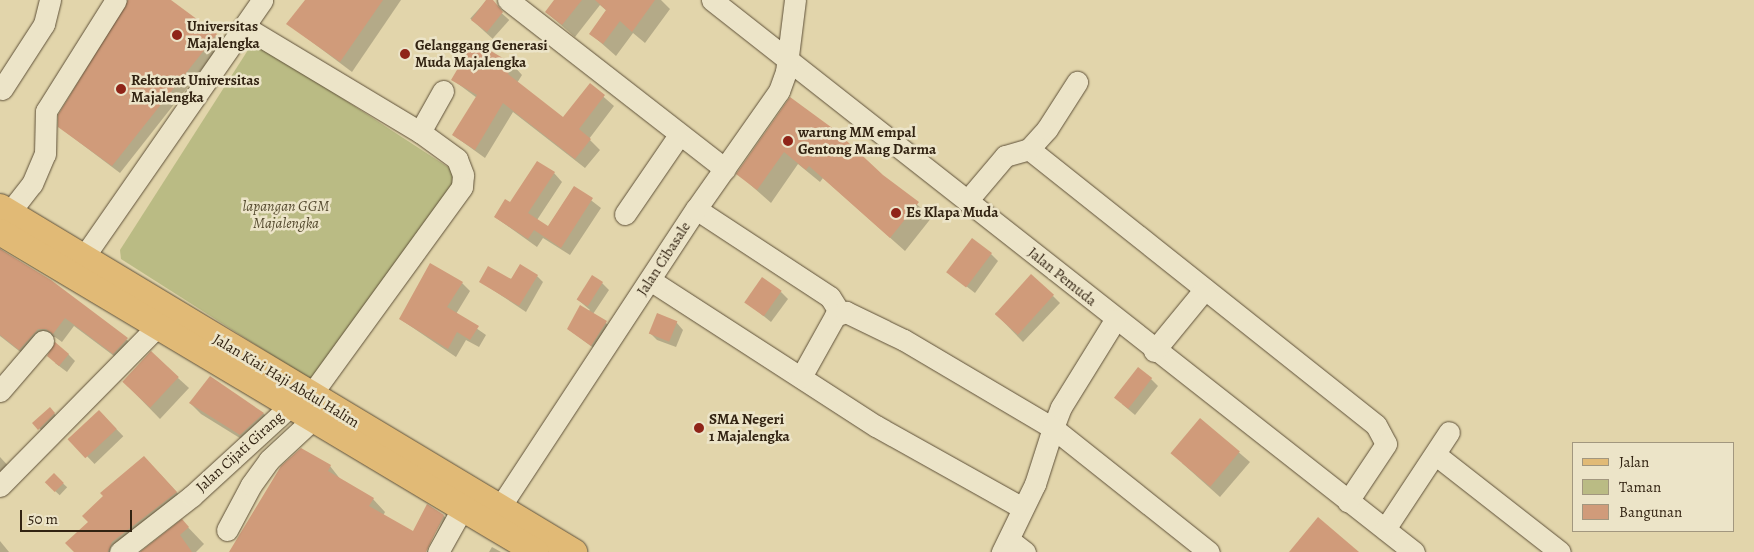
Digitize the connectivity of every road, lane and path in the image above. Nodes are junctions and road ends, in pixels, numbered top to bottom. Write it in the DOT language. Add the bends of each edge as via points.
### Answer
graph roads {
  1 [pos="50,0"];
  2 [pos="116,0"];
  3 [pos="262,0"];
  4 [pos="508,0"];
  5 [pos="712,0"];
  6 [pos="795,0"];
  7 [pos="245,27"];
  8 [pos="786,59"];
  9 [pos="1077,82"];
  10 [pos="1,90"];
  11 [pos="443,91"];
  12 [pos="420,132"];
  13 [pos="679,135"];
  14 [pos="1030,149"];
  15 [pos="725,169"];
  16 [pos="967,201"];
  17 [pos="696,209"];
  18 [pos="625,214"];
  19 [pos="3,217"];
  20 [pos="83,258"];
  21 [pos="650,280"];
  22 [pos="1205,289"];
  23 [pos="840,313"];
  24 [pos="1116,320"];
  25 [pos="157,327"];
  26 [pos="43,341"];
  27 [pos="1154,351"];
  28 [pos="801,377"];
  29 [pos="0,392"];
  30 [pos="304,408"];
  31 [pos="1053,428"];
  32 [pos="1449,432"];
  33 [pos="1436,455"];
  34 [pos="0,486"];
  35 [pos="1348,501"];
  36 [pos="500,507"];
  37 [pos="1023,508"];
  38 [pos="462,509"];
  39 [pos="1385,529"];
  40 [pos="226,530"];
  41 [pos="1012,548"];
  42 [pos="120,552"];
  43 [pos="438,552"];
  44 [pos="536,552"];
  45 [pos="574,552"];
  46 [pos="1209,552"];
  47 [pos="1414,552"];
  48 [pos="1560,552"];
  1 -- 10 [label="street" via="44,24"];
  2 -- 19 [label="street" via="46,111 45,154 32,184"];
  3 -- 7 [label="street"];
  4 -- 13 [label="street"];
  5 -- 8 [label="street, Jalan Pemuda"];
  6 -- 8 [label="street, Jalan Cibasale"];
  7 -- 12 [label="street"];
  7 -- 20 [label="street"];
  8 -- 15 [label="street, Jalan Cibasale" via="779,91"];
  8 -- 16 [label="street, Jalan Pemuda"];
  9 -- 14 [label="street"];
  11 -- 12 [label="street"];
  12 -- 30 [label="street" via="457,159 463,176 462,188"];
  13 -- 15 [label="street"];
  13 -- 18 [label="street"];
  14 -- 16 [label="street" via="1005,156"];
  14 -- 22 [label="street"];
  15 -- 17 [label="street, Jalan Cibasale"];
  16 -- 24 [label="street, Jalan Pemuda"];
  17 -- 21 [label="street, Jalan Cibasale"];
  17 -- 23 [label="street" via="830,297"];
  19 -- 20 [label="main road, Jalan Kiai Haji Abdul Halim"];
  19 -- 25 [label="main road, Jalan Kiai Haji Abdul Halim"];
  20 -- 30 [label="main road, Jalan Kiai Haji Abdul Halim"];
  21 -- 28 [label="street"];
  21 -- 36 [label="street, Jalan Cibasale"];
  22 -- 27 [label="street"];
  22 -- 35 [label="street" via="1369,419 1384,435 1386,444"];
  23 -- 28 [label="street"];
  23 -- 31 [label="street" via="856,314"];
  24 -- 27 [label="street, Jalan Pemuda"];
  24 -- 31 [label="street" via="1061,406"];
  25 -- 30 [label="main road, Jalan Kiai Haji Abdul Halim"];
  25 -- 34 [label="street"];
  26 -- 29 [label="street"];
  27 -- 35 [label="street, Jalan Pemuda"];
  28 -- 37 [label="street" via="876,426"];
  30 -- 36 [label="main road, Jalan Kiai Haji Abdul Halim"];
  30 -- 38 [label="main road, Jalan Kiai Haji Abdul Halim"];
  30 -- 40 [label="street" via="251,485"];
  30 -- 42 [label="street, Jalan Cijati Girang"];
  31 -- 37 [label="street"];
  31 -- 46 [label="street"];
  32 -- 33 [label="street"];
  33 -- 39 [label="street"];
  33 -- 48 [label="street"];
  35 -- 39 [label="street, Jalan Pemuda"];
  36 -- 45 [label="main road, Jalan Kiai Haji Abdul Halim"];
  37 -- 41 [label="street"];
  38 -- 43 [label="street"];
  38 -- 44 [label="main road, Jalan Kiai Haji Abdul Halim"];
  39 -- 47 [label="street, Jalan Pemuda"];
}
